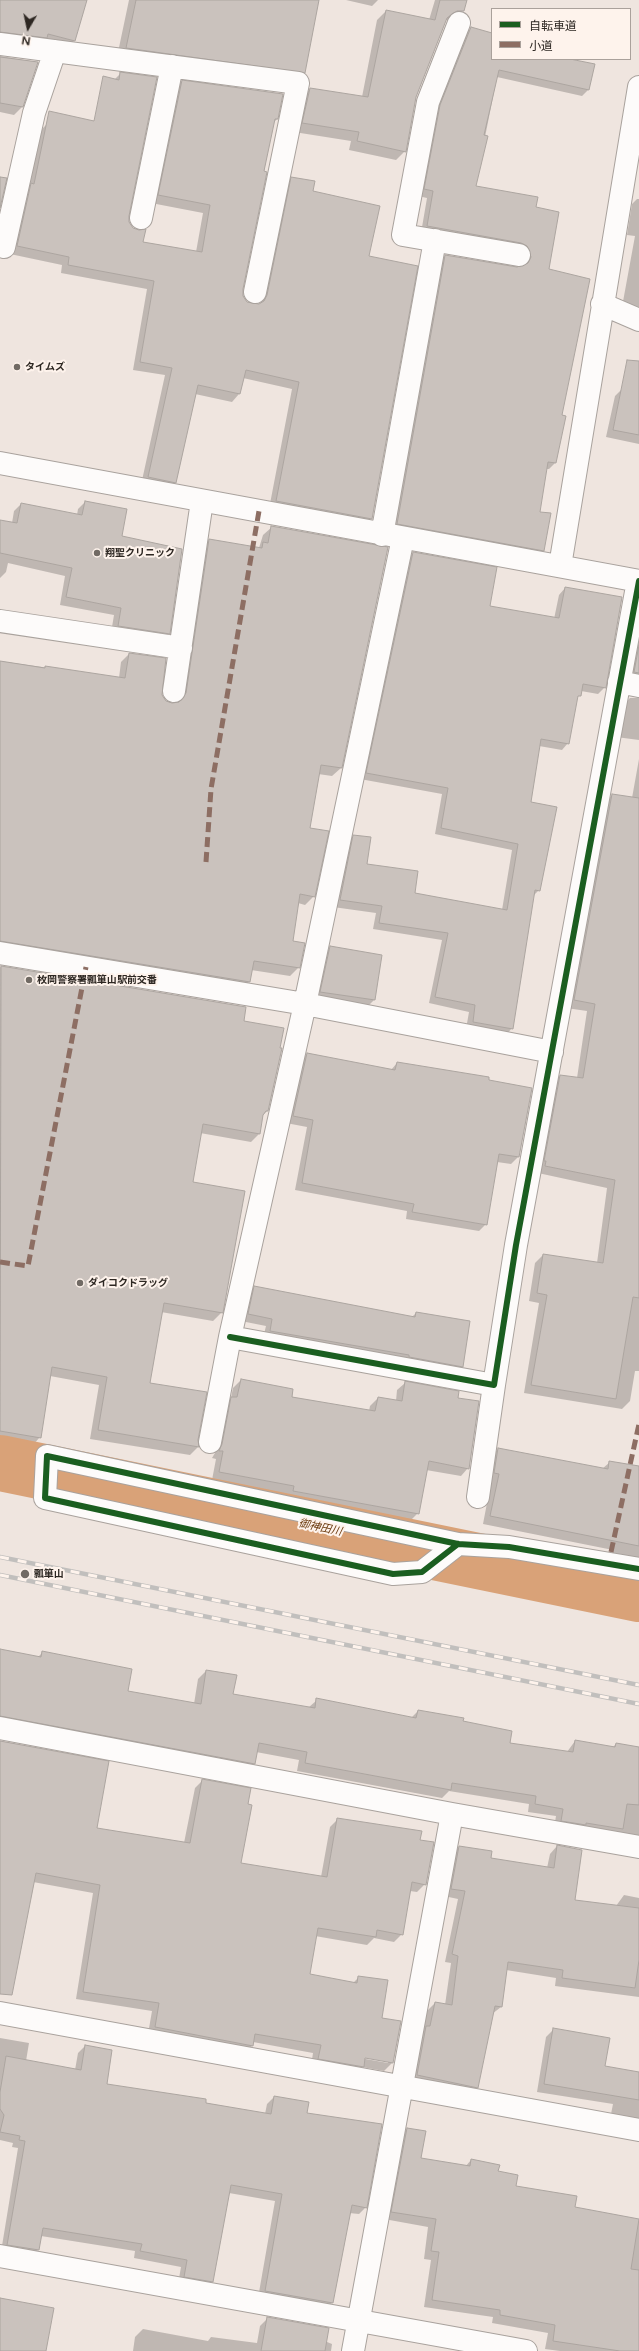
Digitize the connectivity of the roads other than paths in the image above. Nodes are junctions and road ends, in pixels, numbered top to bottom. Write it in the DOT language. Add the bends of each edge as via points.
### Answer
graph roads {
  1 [pos="460,22"];
  2 [pos="0,44"];
  3 [pos="55,51"];
  4 [pos="172,66"];
  5 [pos="639,87"];
  6 [pos="141,218"];
  7 [pos="436,240"];
  8 [pos="4,247"];
  9 [pos="519,255"];
  10 [pos="255,292"];
  11 [pos="602,304"];
  12 [pos="639,320"];
  13 [pos="0,462"];
  14 [pos="202,501"];
  15 [pos="382,534"];
  16 [pos="403,538"];
  17 [pos="560,566"];
  18 [pos="638,581"];
  19 [pos="0,621"];
  20 [pos="181,648"];
  21 [pos="629,684"];
  22 [pos="174,691"];
  23 [pos="0,953"];
  24 [pos="305,1004"];
  25 [pos="552,1052"];
  26 [pos="230,1337"];
  27 [pos="494,1385"];
  28 [pos="210,1442"];
  29 [pos="478,1497"];
  30 [pos="454,1547"];
  31 [pos="639,1569"];
  32 [pos="0,1728"];
  33 [pos="452,1814"];
  34 [pos="639,1847"];
  35 [pos="0,2013"];
  36 [pos="402,2087"];
  37 [pos="639,2130"];
  38 [pos="0,2256"];
  39 [pos="358,2321"];
  40 [pos="353,2351"];
  41 [pos="526,2351"];
  1 -- 7 [label="street" via="428,102 403,235"];
  2 -- 3 [label="street"];
  3 -- 4 [label="street"];
  3 -- 8 [label="street" via="34,113"];
  4 -- 6 [label="street"];
  4 -- 10 [label="street" via="298,83"];
  5 -- 11 [label="street"];
  7 -- 9 [label="street"];
  7 -- 15 [label="street"];
  11 -- 12 [label="street"];
  11 -- 17 [label="street"];
  13 -- 14 [label="street"];
  14 -- 15 [label="street"];
  14 -- 20 [label="street"];
  15 -- 16 [label="street"];
  16 -- 17 [label="street"];
  16 -- 24 [label="street"];
  17 -- 18 [label="street"];
  18 -- 21 [label="street"];
  19 -- 20 [label="street"];
  20 -- 22 [label="street"];
  21 -- 25 [label="street"];
  23 -- 24 [label="street"];
  24 -- 25 [label="street"];
  24 -- 26 [label="street"];
  25 -- 27 [label="street" via="516,1245"];
  26 -- 27 [label="street"];
  26 -- 28 [label="street"];
  27 -- 29 [label="street"];
  30 -- 30 [label="street" via="47,1456 45,1498 393,1574 422,1572"];
  30 -- 31 [label="street" via="509,1547"];
  32 -- 33 [label="street"];
  33 -- 34 [label="street"];
  33 -- 36 [label="street"];
  35 -- 36 [label="street"];
  36 -- 37 [label="street"];
  36 -- 39 [label="street"];
  38 -- 39 [label="street"];
  39 -- 40 [label="street"];
  39 -- 41 [label="street"];
}
